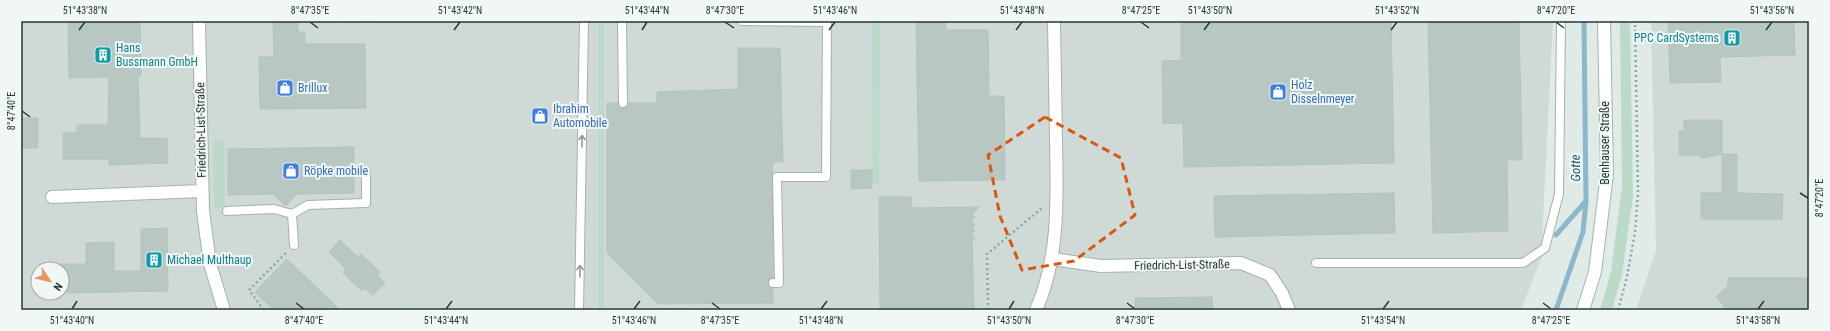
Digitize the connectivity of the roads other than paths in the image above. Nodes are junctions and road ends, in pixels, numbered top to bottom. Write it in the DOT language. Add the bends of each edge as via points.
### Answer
graph roads {
  1 [pos="200,21"];
  2 [pos="584,21"];
  3 [pos="622,21"];
  4 [pos="742,21"];
  5 [pos="1054,21"];
  6 [pos="1562,21"];
  7 [pos="1604,21"];
  8 [pos="623,103"];
  9 [pos="366,176"];
  10 [pos="202,191"];
  11 [pos="52,198"];
  12 [pos="227,211"];
  13 [pos="292,214"];
  14 [pos="294,245"];
  15 [pos="1052,259"];
  16 [pos="1316,263"];
  17 [pos="773,283"];
  18 [pos="224,310"];
  19 [pos="579,310"];
  20 [pos="1036,310"];
  21 [pos="1289,310"];
  22 [pos="1583,310"];
  1 -- 10 [label="street, Friedrich-List-Straße"];
  19 -- 2 [label="lane, one-way"];
  3 -- 8 [label="lane"];
  4 -- 17 [label="lane" via="827,22 826,177 777,177 779,283"];
  5 -- 15 [label="street" via="1056,201"];
  6 -- 16 [label="lane" via="1559,194 1545,248 1523,263"];
  7 -- 22 [label="street, Benhauser Straße" via="1607,174 1595,272"];
  9 -- 13 [label="lane" via="366,203 308,205"];
  10 -- 11 [label="street, Friedrich-List-Straße"];
  10 -- 18 [label="street, Friedrich-List-Straße" via="210,264"];
  12 -- 13 [label="lane" via="274,209"];
  13 -- 14 [label="lane"];
  15 -- 20 [label="street" via="1042,298"];
  15 -- 21 [label="street, Friedrich-List-Straße" via="1101,266 1241,263 1270,275"];
}
